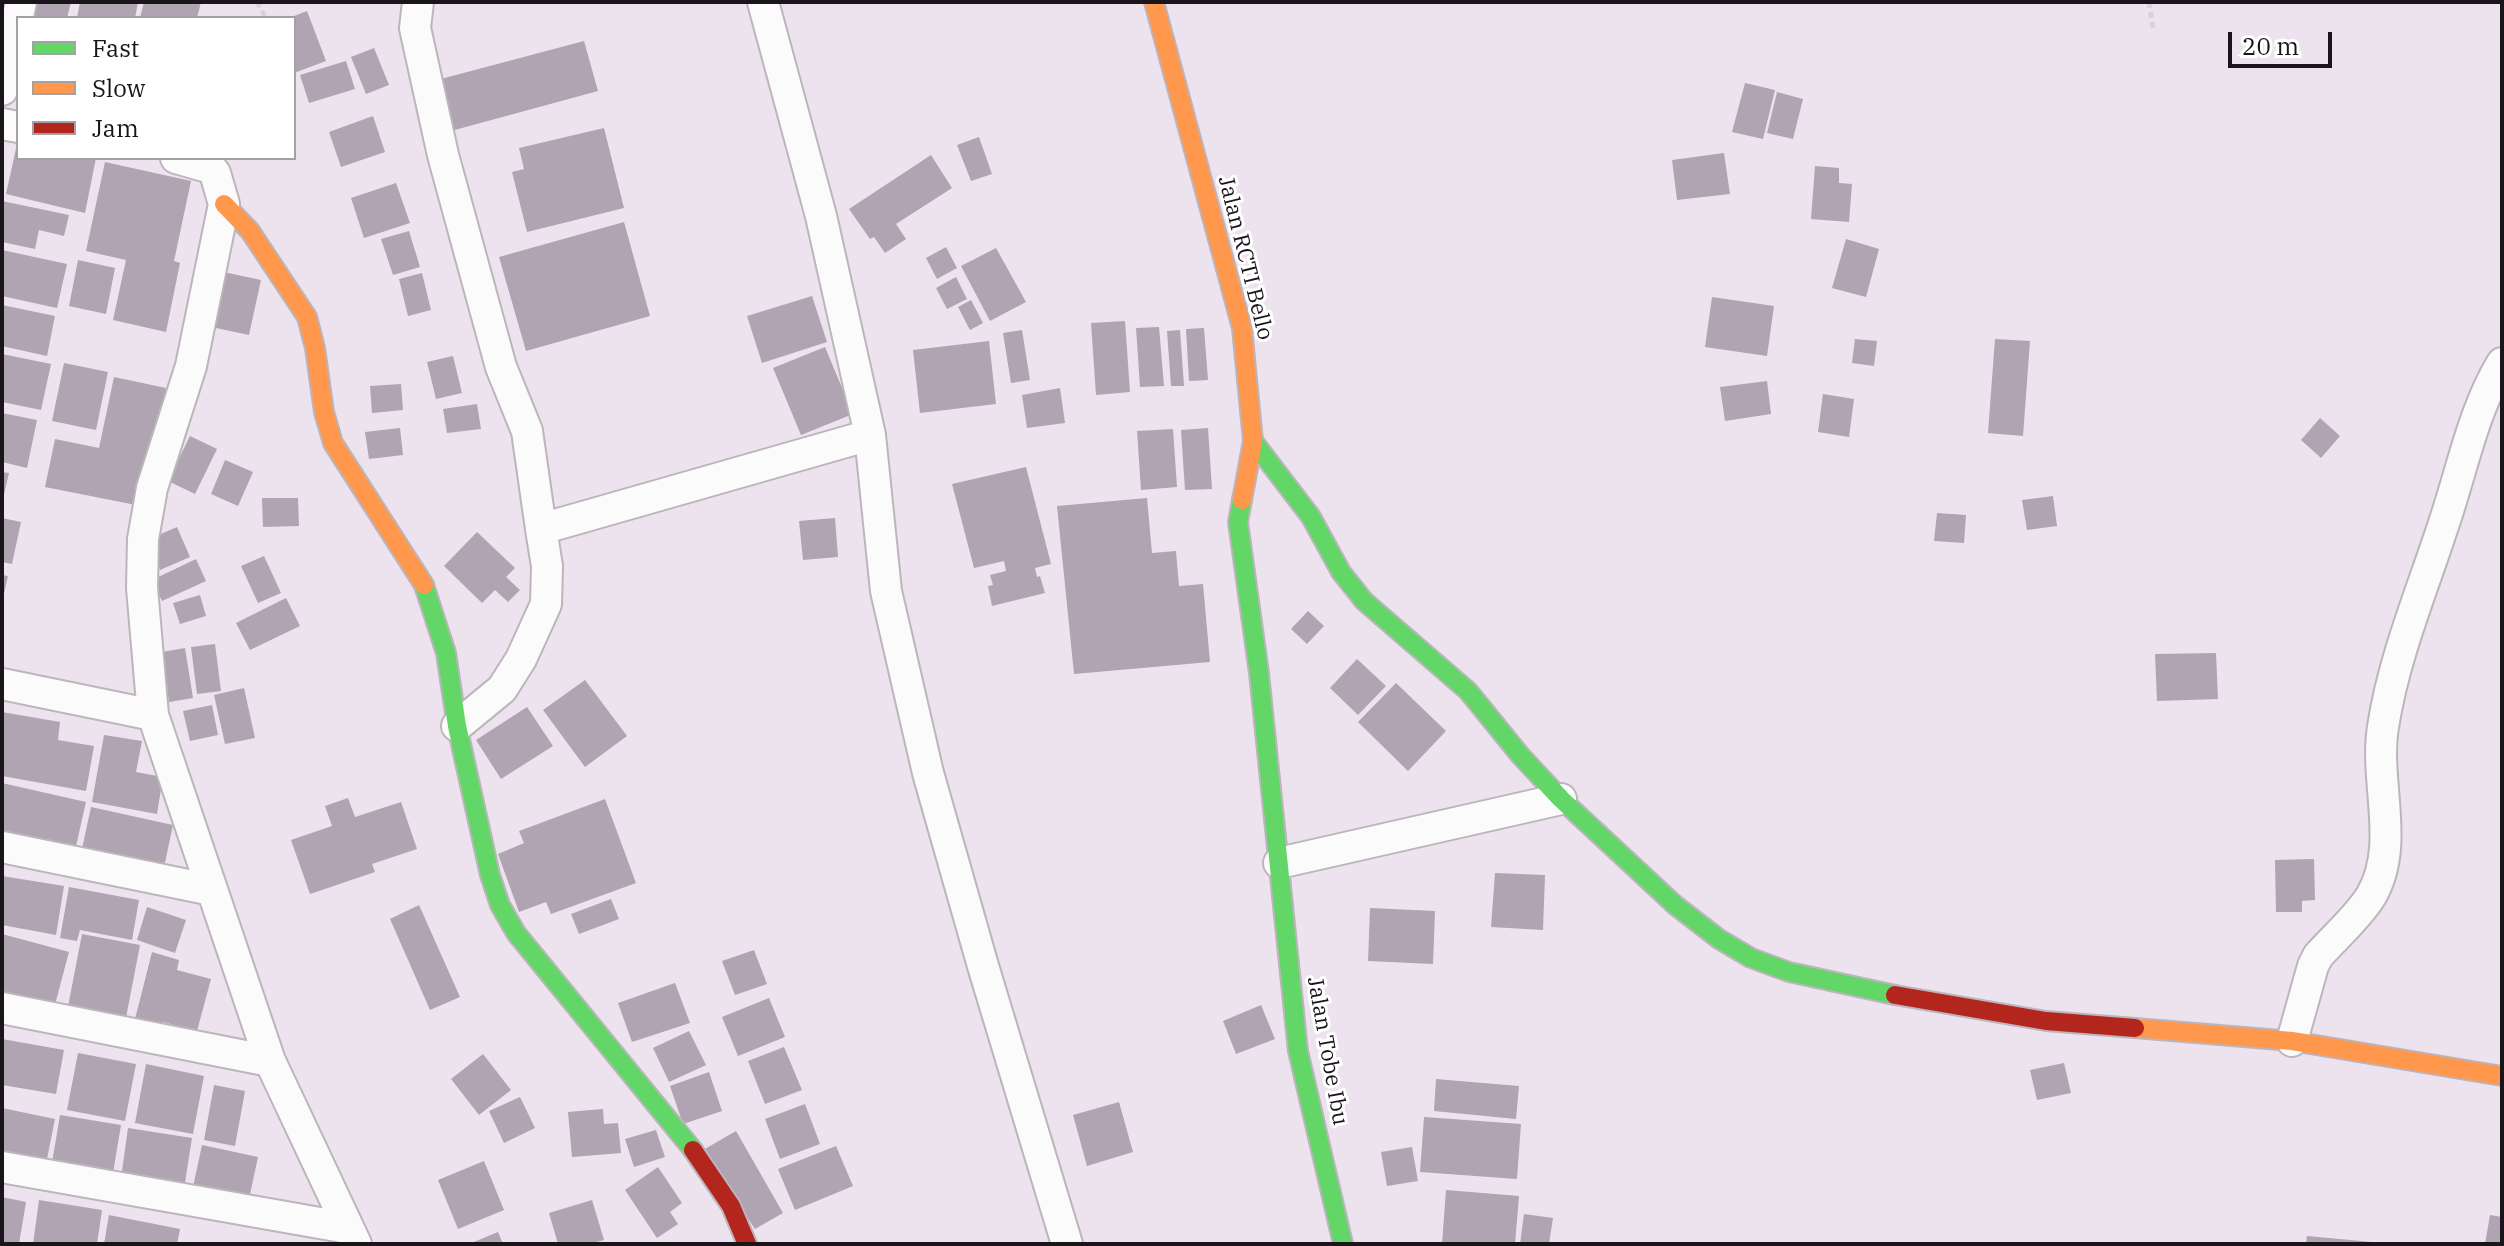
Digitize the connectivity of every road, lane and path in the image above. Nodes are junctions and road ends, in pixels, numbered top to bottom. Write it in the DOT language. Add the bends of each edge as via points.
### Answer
graph roads {
  1 [pos="418,2"];
  2 [pos="763,2"];
  3 [pos="1154,2"];
  4 [pos="2149,2"];
  5 [pos="16,25"];
  6 [pos="2153,28"];
  7 [pos="2,90"];
  8 [pos="183,160"];
  9 [pos="224,204"];
  10 [pos="2502,363"];
  11 [pos="870,435"];
  12 [pos="1253,441"];
  13 [pos="541,529"];
  14 [pos="2,684"];
  15 [pos="153,715"];
  16 [pos="457,726"];
  17 [pos="1561,799"];
  18 [pos="2,847"];
  19 [pos="1279,863"];
  20 [pos="212,890"];
  21 [pos="2,1008"];
  22 [pos="2292,1041"];
  23 [pos="270,1061"];
  24 [pos="2502,1076"];
  25 [pos="2,1167"];
  26 [pos="352,1236"];
  27 [pos="747,1244"];
  28 [pos="1067,1244"];
  29 [pos="1343,1244"];
  1 -- 13 [label="street" via="415,28 443,155 501,367 527,431"];
  2 -- 11 [label="street" via="821,216"];
  3 -- 12 [label="street, Jalan RCTI Bello" via="1242,328"];
  4 -- 6 [label="path"];
  5 -- 7 [label="street"];
  8 -- 9 [label="street" via="211,168"];
  9 -- 15 [label="street" via="191,366 152,488 143,539"];
  9 -- 16 [label="street" via="250,231 307,317 326,425 347,468 428,593 446,653"];
  10 -- 22 [label="street" via="2471,438 2394,669 2379,765 2386,827 2380,872 2370,896 2318,956"];
  11 -- 13 [label="street"];
  11 -- 28 [label="street" via="886,591 928,773"];
  12 -- 17 [label="street" via="1311,517 1364,601 1468,691"];
  12 -- 19 [label="street, Jalan RCTI Bello" via="1238,522"];
  13 -- 16 [label="street" via="546,604 502,689"];
  14 -- 15 [label="street"];
  15 -- 20 [label="street"];
  16 -- 27 [label="street" via="500,905 516,933 702,1161 731,1206"];
  17 -- 19 [label="street"];
  17 -- 22 [label="street" via="1719,939 1789,972 2046,1021"];
  18 -- 20 [label="street"];
  19 -- 29 [label="street, Jalan Tobe Ibu" via="1298,1051"];
  20 -- 23 [label="street"];
  21 -- 23 [label="street"];
  22 -- 24 [label="street"];
  23 -- 26 [label="street"];
  25 -- 26 [label="street"];
}
